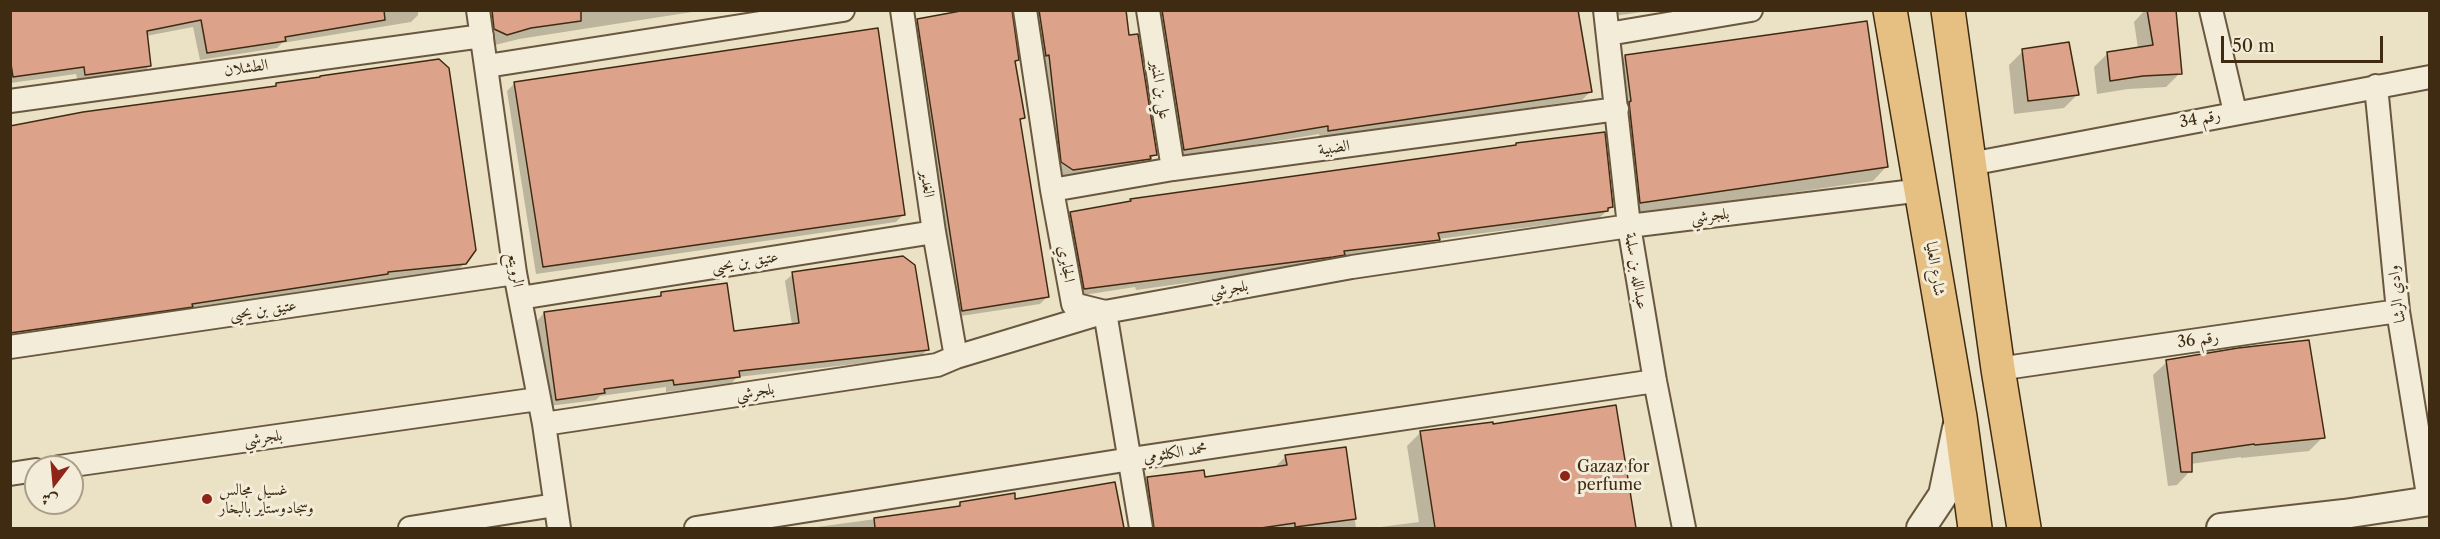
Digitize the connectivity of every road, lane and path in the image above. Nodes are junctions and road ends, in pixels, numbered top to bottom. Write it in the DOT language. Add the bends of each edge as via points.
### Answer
graph roads {
  1 [pos="478,10"];
  2 [pos="843,10"];
  3 [pos="902,10"];
  4 [pos="1025,10"];
  5 [pos="1148,10"];
  6 [pos="1605,10"];
  7 [pos="1751,10"];
  8 [pos="1890,10"];
  9 [pos="1947,10"];
  10 [pos="2211,10"];
  11 [pos="1608,34"];
  12 [pos="482,36"];
  13 [pos="487,66"];
  14 [pos="2430,77"];
  15 [pos="2376,86"];
  16 [pos="10,101"];
  17 [pos="1617,110"];
  18 [pos="2235,112"];
  19 [pos="1970,164"];
  20 [pos="1173,169"];
  21 [pos="1052,190"];
  22 [pos="1922,190"];
  23 [pos="1629,226"];
  24 [pos="934,232"];
  25 [pos="515,273"];
  26 [pos="520,298"];
  27 [pos="2398,311"];
  28 [pos="1105,312"];
  29 [pos="10,347"];
  30 [pos="956,357"];
  31 [pos="1998,369"];
  32 [pos="1655,381"];
  33 [pos="538,399"];
  34 [pos="1959,417"];
  35 [pos="544,424"];
  36 [pos="1131,459"];
  37 [pos="84,463"];
  38 [pos="2429,501"];
  39 [pos="555,505"];
  40 [pos="410,528"];
  41 [pos="559,528"];
  42 [pos="696,528"];
  43 [pos="1141,528"];
  44 [pos="1684,528"];
  45 [pos="1922,528"];
  46 [pos="1975,528"];
  47 [pos="2024,528"];
  48 [pos="2221,528"];
  1 -- 12 [label="street, الرويتع"];
  2 -- 13 [label="street"];
  3 -- 24 [label="street, الغدير"];
  4 -- 21 [label="street, الجابري"];
  5 -- 20 [label="street, علي بن المنير"];
  6 -- 11 [label="street, عبدالله بن سلمة"];
  7 -- 11 [label="street"];
  8 -- 22 [label="main road, شارع العليا"];
  9 -- 19 [label="main road"];
  10 -- 18 [label="street"];
  11 -- 17 [label="street, عبدالله بن سلمة"];
  12 -- 13 [label="street, الرويتع"];
  12 -- 16 [label="street, الطشلان"];
  13 -- 25 [label="street, الرويتع"];
  14 -- 15 [label="street, رقم 34"];
  15 -- 18 [label="street, رقم 34"];
  15 -- 27 [label="street, وادي الرشا"];
  17 -- 20 [label="street, الضبية"];
  17 -- 23 [label="street, عبدالله بن سلمة"];
  18 -- 19 [label="street, رقم 34"];
  19 -- 31 [label="main road"];
  20 -- 21 [label="street, الضبية"];
  21 -- 28 [label="street, الجابري" via="1073,303"];
  22 -- 23 [label="street, بلجرشي"];
  22 -- 34 [label="main road, شارع العليا"];
  23 -- 28 [label="street, بلجرشي" via="1352,267"];
  23 -- 32 [label="street, عبدالله بن سلمة"];
  24 -- 26 [label="street, عتيق بن يحيى"];
  24 -- 30 [label="street, الغدير"];
  25 -- 26 [label="street, الرويتع"];
  25 -- 29 [label="street, عتيق بن يحيى"];
  26 -- 33 [label="street, الرويتع"];
  27 -- 31 [label="street, رقم 36"];
  27 -- 38 [label="street, وادي الرشا"];
  28 -- 30 [label="street, بلجرشي"];
  28 -- 36 [label="street"];
  30 -- 35 [label="street, بلجرشي" via="937,365"];
  31 -- 47 [label="main road"];
  32 -- 36 [label="street, محمد الكلثومي"];
  32 -- 44 [label="street, عبدالله بن سلمة"];
  33 -- 35 [label="street, الرويتع"];
  33 -- 37 [label="street, بلجرشي"];
  34 -- 45 [label="street" via="1943,495"];
  34 -- 46 [label="main road, شارع العليا"];
  35 -- 39 [label="street, الرويتع"];
  36 -- 42 [label="street, محمد الكلثومي"];
  36 -- 43 [label="street"];
  38 -- 48 [label="street"];
  39 -- 40 [label="street"];
  39 -- 41 [label="street, الرويتع"];
}
